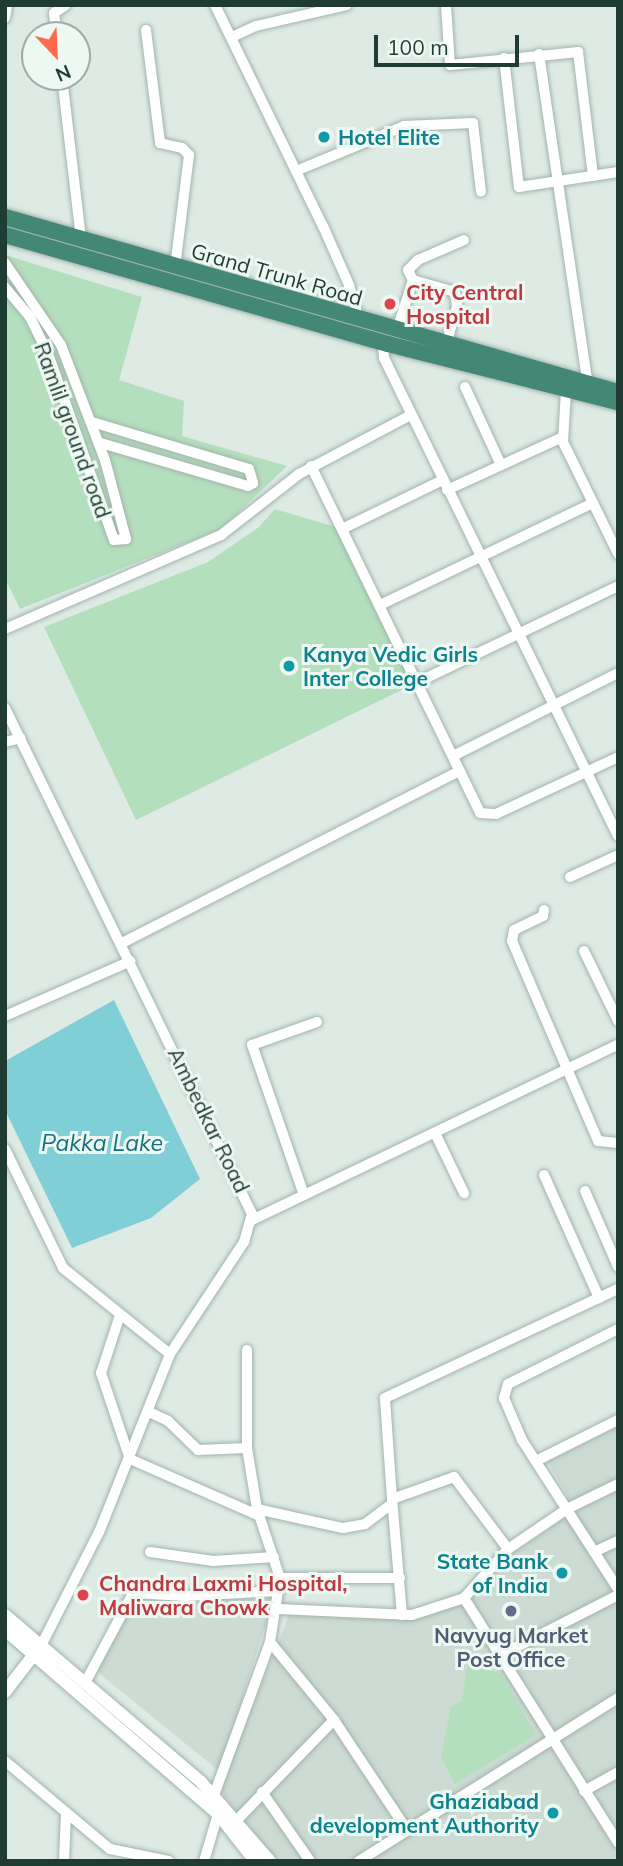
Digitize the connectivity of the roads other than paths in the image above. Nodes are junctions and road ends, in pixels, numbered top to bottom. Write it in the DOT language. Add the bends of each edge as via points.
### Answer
graph roads {
  1 [pos="7,5"];
  2 [pos="66,5"];
  3 [pos="215,5"];
  4 [pos="347,5"];
  5 [pos="446,5"];
  6 [pos="5,18"];
  7 [pos="55,21"];
  8 [pos="146,30"];
  9 [pos="232,37"];
  10 [pos="540,54"];
  11 [pos="504,58"];
  12 [pos="64,91"];
  13 [pos="296,170"];
  14 [pos="618,172"];
  15 [pos="593,176"];
  16 [pos="558,182"];
  17 [pos="481,192"];
  18 [pos="5,217"];
  19 [pos="5,234"];
  20 [pos="81,238"];
  21 [pos="464,240"];
  22 [pos="5,263"];
  23 [pos="175,267"];
  24 [pos="413,279"];
  25 [pos="5,287"];
  26 [pos="359,320"];
  27 [pos="393,337"];
  28 [pos="446,345"];
  29 [pos="588,384"];
  30 [pos="465,387"];
  31 [pos="566,391"];
  32 [pos="617,399"];
  33 [pos="411,415"];
  34 [pos="92,422"];
  35 [pos="563,437"];
  36 [pos="99,442"];
  37 [pos="501,465"];
  38 [pos="311,466"];
  39 [pos="445,485"];
  40 [pos="593,503"];
  41 [pos="342,529"];
  42 [pos="618,554"];
  43 [pos="480,558"];
  44 [pos="618,586"];
  45 [pos="380,605"];
  46 [pos="5,629"];
  47 [pos="520,634"];
  48 [pos="618,673"];
  49 [pos="418,682"];
  50 [pos="556,706"];
  51 [pos="5,708"];
  52 [pos="20,738"];
  53 [pos="5,742"];
  54 [pos="453,756"];
  55 [pos="618,757"];
  56 [pos="460,771"];
  57 [pos="589,771"];
  58 [pos="618,836"];
  59 [pos="618,855"];
  60 [pos="570,877"];
  61 [pos="544,910"];
  62 [pos="122,943"];
  63 [pos="584,951"];
  64 [pos="131,961"];
  65 [pos="5,1016"];
  66 [pos="618,1021"];
  67 [pos="317,1022"];
  68 [pos="618,1045"];
  69 [pos="568,1069"];
  70 [pos="435,1133"];
  71 [pos="618,1143"];
  72 [pos="5,1149"];
  73 [pos="544,1175"];
  74 [pos="585,1191"];
  75 [pos="464,1193"];
  76 [pos="304,1195"];
  77 [pos="252,1220"];
  78 [pos="618,1266"];
  79 [pos="618,1289"];
  80 [pos="599,1298"];
  81 [pos="120,1315"];
  82 [pos="618,1329"];
  83 [pos="247,1350"];
  84 [pos="170,1353"];
  85 [pos="149,1412"];
  86 [pos="618,1420"];
  87 [pos="247,1448"];
  88 [pos="130,1459"];
  89 [pos="536,1461"];
  90 [pos="618,1484"];
  91 [pos="392,1501"];
  92 [pos="566,1509"];
  93 [pos="258,1512"];
  94 [pos="618,1541"];
  95 [pos="508,1549"];
  96 [pos="150,1552"];
  97 [pos="594,1552"];
  98 [pos="274,1557"];
  99 [pos="281,1578"];
  100 [pos="400,1578"];
  101 [pos="618,1588"];
  102 [pos="279,1591"];
  103 [pos="618,1595"];
  104 [pos="464,1598"];
  105 [pos="278,1609"];
  106 [pos="5,1615"];
  107 [pos="402,1615"];
  108 [pos="5,1630"];
  109 [pos="271,1642"];
  110 [pos="38,1650"];
  111 [pos="501,1655"];
  112 [pos="85,1683"];
  113 [pos="5,1692"];
  114 [pos="618,1698"];
  115 [pos="334,1720"];
  116 [pos="552,1738"];
  117 [pos="5,1761"];
  118 [pos="618,1772"];
  119 [pos="584,1791"];
  120 [pos="262,1792"];
  121 [pos="214,1795"];
  122 [pos="66,1814"];
  123 [pos="218,1814"];
  124 [pos="236,1821"];
  125 [pos="407,1830"];
  126 [pos="617,1841"];
  127 [pos="149,1859"];
  128 [pos="64,1861"];
  129 [pos="169,1861"];
  130 [pos="204,1861"];
  131 [pos="255,1861"];
  132 [pos="270,1861"];
  133 [pos="310,1861"];
  134 [pos="359,1861"];
  1 -- 6 [label="street"];
  2 -- 7 [label="street" via="54,13"];
  3 -- 9 [label="street"];
  4 -- 9 [label="street" via="256,26"];
  5 -- 11 [label="street" via="450,65"];
  8 -- 23 [label="street" via="160,143 182,148 189,155"];
  9 -- 13 [label="street"];
  10 -- 11 [label="street"];
  10 -- 15 [label="street" via="578,52"];
  10 -- 16 [label="street"];
  11 -- 16 [label="street" via="519,187"];
  12 -- 20 [label="street"];
  13 -- 17 [label="street" via="404,126 473,123"];
  13 -- 26 [label="street" via="349,285"];
  14 -- 15 [label="street"];
  15 -- 16 [label="street"];
  16 -- 29 [label="street"];
  18 -- 20 [label="highway, Grand Trunk Road"];
  19 -- 27 [label="highway, Grand Trunk Road"];
  20 -- 23 [label="highway, Grand Trunk Road"];
  21 -- 24 [label="street" via="412,265 408,270"];
  22 -- 34 [label="street" via="61,345"];
  23 -- 26 [label="highway, Grand Trunk Road"];
  24 -- 27 [label="street"];
  24 -- 28 [label="street" via="455,292 457,306"];
  25 -- 36 [label="street, Ramlil ground road" via="30,317 48,354 114,540 120,542 127,536"];
  26 -- 27 [label="highway, Grand Trunk Road"];
  27 -- 28 [label="highway, Grand Trunk Road" via="424,337"];
  27 -- 31 [label="highway, Grand Trunk Road"];
  27 -- 33 [label="street" via="383,346 384,358"];
  28 -- 29 [label="highway, Grand Trunk Road"];
  29 -- 32 [label="highway, Grand Trunk Road"];
  30 -- 37 [label="street"];
  31 -- 32 [label="highway, Grand Trunk Road"];
  31 -- 35 [label="street"];
  33 -- 38 [label="street"];
  33 -- 39 [label="street"];
  34 -- 36 [label="street"];
  34 -- 36 [label="street" via="249,469 253,483 248,486"];
  35 -- 37 [label="street"];
  35 -- 40 [label="street"];
  37 -- 39 [label="street"];
  38 -- 41 [label="street"];
  38 -- 46 [label="street" via="220,535"];
  39 -- 41 [label="street"];
  39 -- 43 [label="street"];
  40 -- 42 [label="street"];
  40 -- 43 [label="street"];
  41 -- 45 [label="street"];
  43 -- 45 [label="street"];
  43 -- 47 [label="street"];
  44 -- 47 [label="street"];
  45 -- 49 [label="street"];
  47 -- 49 [label="street"];
  47 -- 50 [label="street"];
  48 -- 50 [label="street"];
  49 -- 54 [label="street"];
  50 -- 54 [label="street"];
  50 -- 57 [label="street"];
  51 -- 52 [label="street, Ambedkar Road"];
  52 -- 53 [label="street"];
  52 -- 62 [label="street, Ambedkar Road"];
  54 -- 56 [label="street"];
  55 -- 57 [label="street"];
  56 -- 57 [label="street" via="480,813 487,817"];
  56 -- 62 [label="street"];
  57 -- 58 [label="street"];
  59 -- 60 [label="street"];
  61 -- 69 [label="street" via="543,916 511,936"];
  62 -- 64 [label="street, Ambedkar Road"];
  63 -- 66 [label="street"];
  64 -- 65 [label="street"];
  64 -- 77 [label="street, Ambedkar Road" via="248,1201"];
  67 -- 76 [label="street" via="253,1045"];
  68 -- 69 [label="street"];
  69 -- 70 [label="street"];
  69 -- 71 [label="street" via="598,1141"];
  70 -- 75 [label="street"];
  70 -- 76 [label="street"];
  72 -- 81 [label="street" via="63,1268"];
  73 -- 80 [label="street"];
  74 -- 78 [label="street"];
  76 -- 77 [label="street"];
  77 -- 84 [label="street, Ambedkar Road" via="244,1241"];
  79 -- 80 [label="street"];
  80 -- 91 [label="street" via="385,1398"];
  81 -- 84 [label="street"];
  81 -- 88 [label="street" via="102,1373"];
  82 -- 89 [label="street" via="505,1388 507,1408"];
  83 -- 87 [label="street"];
  84 -- 85 [label="street, Ambedkar Road"];
  85 -- 87 [label="street" via="168,1421 198,1450"];
  85 -- 88 [label="street, Ambedkar Road"];
  86 -- 89 [label="street"];
  87 -- 93 [label="street"];
  88 -- 93 [label="street"];
  88 -- 110 [label="street, Ambedkar Road" via="99,1532"];
  89 -- 92 [label="street"];
  90 -- 92 [label="street"];
  91 -- 93 [label="street" via="365,1524 343,1528"];
  91 -- 95 [label="street" via="454,1477"];
  91 -- 100 [label="street"];
  92 -- 95 [label="street"];
  92 -- 97 [label="street"];
  93 -- 98 [label="street"];
  94 -- 97 [label="street"];
  95 -- 104 [label="street"];
  96 -- 98 [label="street" via="213,1561"];
  97 -- 101 [label="street"];
  98 -- 99 [label="street"];
  99 -- 100 [label="street"];
  99 -- 102 [label="street"];
  100 -- 107 [label="street"];
  102 -- 105 [label="street"];
  102 -- 112 [label="street" via="186,1596 132,1593"];
  103 -- 111 [label="street"];
  104 -- 107 [label="street" via="428,1612"];
  104 -- 111 [label="street"];
  105 -- 107 [label="street"];
  105 -- 109 [label="street"];
  106 -- 110 [label="street"];
  108 -- 110 [label="street"];
  109 -- 115 [label="street"];
  109 -- 121 [label="street"];
  110 -- 112 [label="street"];
  110 -- 113 [label="street"];
  110 -- 123 [label="street"];
  111 -- 116 [label="street"];
  112 -- 121 [label="street"];
  114 -- 116 [label="street"];
  115 -- 120 [label="street"];
  115 -- 125 [label="street"];
  116 -- 119 [label="street"];
  116 -- 125 [label="street"];
  117 -- 122 [label="street"];
  118 -- 119 [label="street"];
  119 -- 126 [label="street"];
  120 -- 124 [label="street"];
  120 -- 133 [label="street"];
  121 -- 124 [label="street"];
  122 -- 127 [label="street" via="110,1849"];
  122 -- 128 [label="street"];
  123 -- 130 [label="street"];
  123 -- 131 [label="street"];
  124 -- 132 [label="street"];
  125 -- 134 [label="street"];
  127 -- 129 [label="street"];
}
